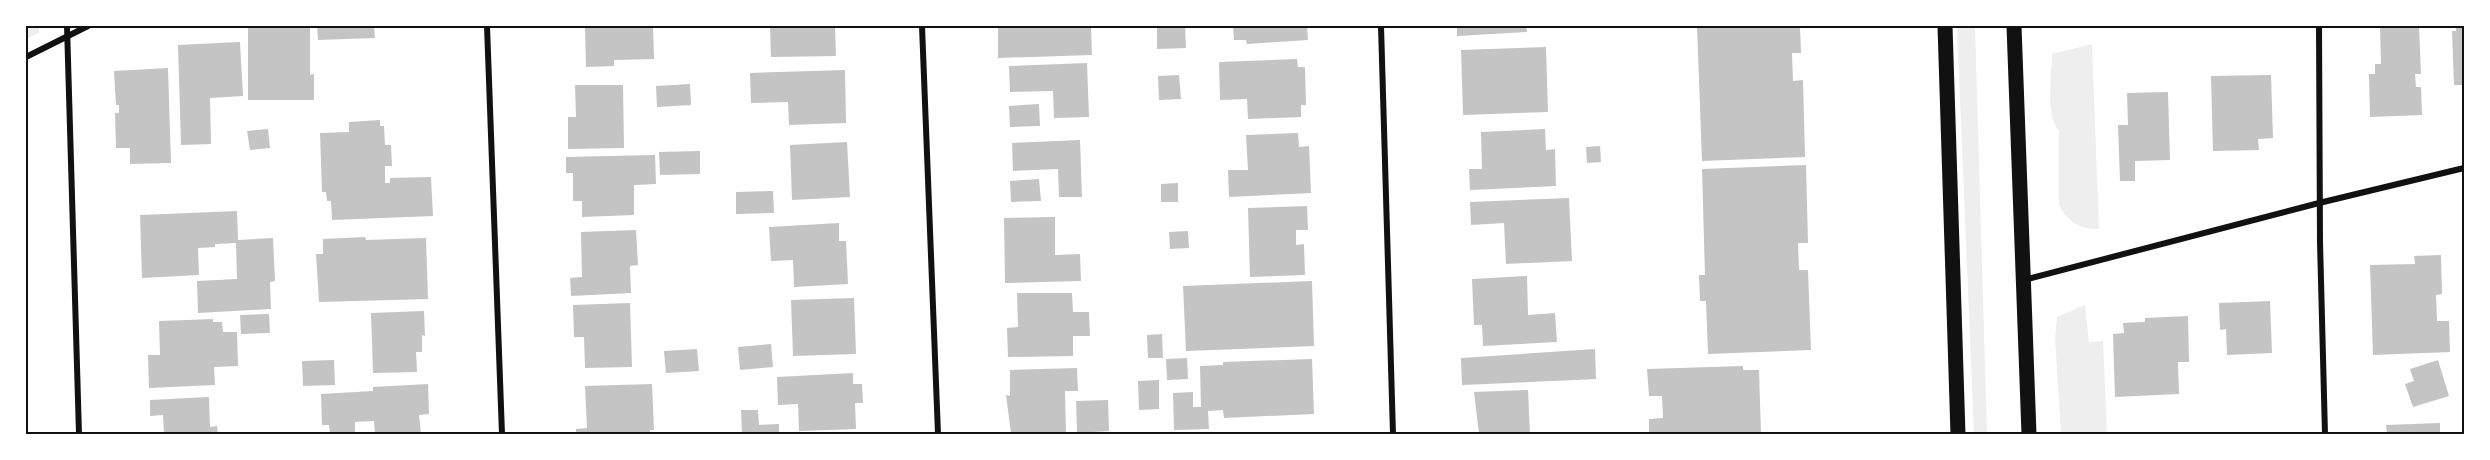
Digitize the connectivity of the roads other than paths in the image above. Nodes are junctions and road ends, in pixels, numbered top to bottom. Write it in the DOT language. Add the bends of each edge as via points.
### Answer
graph roads {
  1 [pos="67,26"];
  2 [pos="88,26"];
  3 [pos="487,26"];
  4 [pos="922,26"];
  5 [pos="1381,26"];
  6 [pos="1944,26"];
  7 [pos="2014,26"];
  8 [pos="2319,26"];
  9 [pos="68,35"];
  10 [pos="26,57"];
  11 [pos="2464,168"];
  12 [pos="2319,203"];
  13 [pos="2024,280"];
  14 [pos="79,435"];
  15 [pos="502,435"];
  16 [pos="938,435"];
  17 [pos="1393,435"];
  18 [pos="1958,435"];
  19 [pos="2029,435"];
  20 [pos="2325,435"];
  1 -- 9 [label="street"];
  2 -- 9 [label="street"];
  3 -- 15 [label="street"];
  4 -- 16 [label="street"];
  5 -- 17 [label="street"];
  6 -- 18 [label="main road"];
  7 -- 13 [label="main road"];
  8 -- 12 [label="street"];
  9 -- 10 [label="street"];
  9 -- 14 [label="street"];
  11 -- 12 [label="street"];
  12 -- 13 [label="street"];
  12 -- 20 [label="street"];
  13 -- 19 [label="main road"];
}
